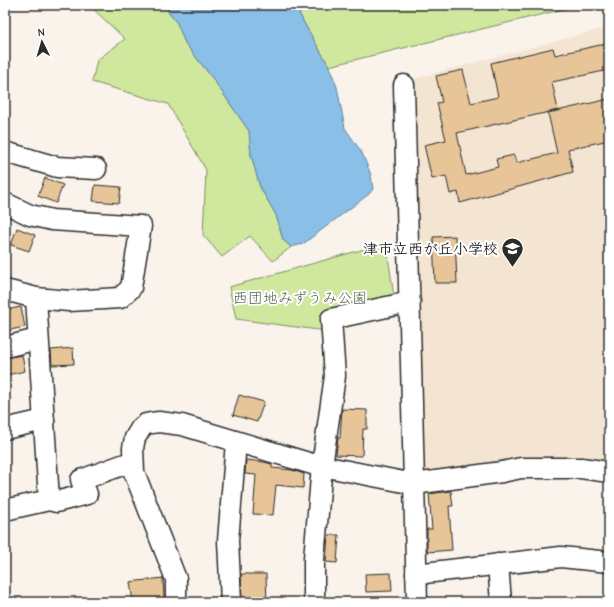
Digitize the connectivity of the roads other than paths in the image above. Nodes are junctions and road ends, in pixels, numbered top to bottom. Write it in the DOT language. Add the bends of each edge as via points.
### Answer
graph roads {
  1 [pos="404,85"];
  2 [pos="5,152"];
  3 [pos="96,169"];
  4 [pos="5,203"];
  5 [pos="5,290"];
  6 [pos="36,298"];
  7 [pos="410,302"];
  8 [pos="38,339"];
  9 [pos="5,347"];
  10 [pos="44,420"];
  11 [pos="5,429"];
  12 [pos="236,442"];
  13 [pos="133,464"];
  14 [pos="322,466"];
  15 [pos="609,472"];
  16 [pos="414,484"];
  17 [pos="49,500"];
  18 [pos="5,510"];
  19 [pos="609,562"];
  20 [pos="498,564"];
  21 [pos="416,574"];
  22 [pos="176,602"];
  23 [pos="231,602"];
  24 [pos="314,602"];
  25 [pos="417,602"];
  26 [pos="500,602"];
  1 -- 7 [label="street"];
  2 -- 3 [label="street" via="57,167"];
  4 -- 6 [label="street" via="30,215 52,220 141,226 132,288 120,298 69,301"];
  5 -- 6 [label="street"];
  6 -- 8 [label="street"];
  7 -- 14 [label="street" via="331,319 335,376"];
  7 -- 16 [label="street"];
  8 -- 9 [label="street"];
  8 -- 10 [label="street"];
  10 -- 11 [label="street"];
  10 -- 17 [label="street"];
  12 -- 13 [label="street" via="182,425 151,422 141,428 135,438"];
  12 -- 14 [label="street"];
  12 -- 23 [label="street" via="228,541"];
  13 -- 17 [label="street" via="125,464 81,480 86,494 56,502"];
  13 -- 22 [label="street" via="176,579"];
  14 -- 16 [label="street"];
  14 -- 24 [label="street" via="314,559"];
  15 -- 16 [label="street" via="581,468 521,468"];
  16 -- 21 [label="street"];
  17 -- 18 [label="street"];
  19 -- 20 [label="street" via="561,557"];
  20 -- 21 [label="street"];
  20 -- 26 [label="street"];
  21 -- 25 [label="street"];
}
